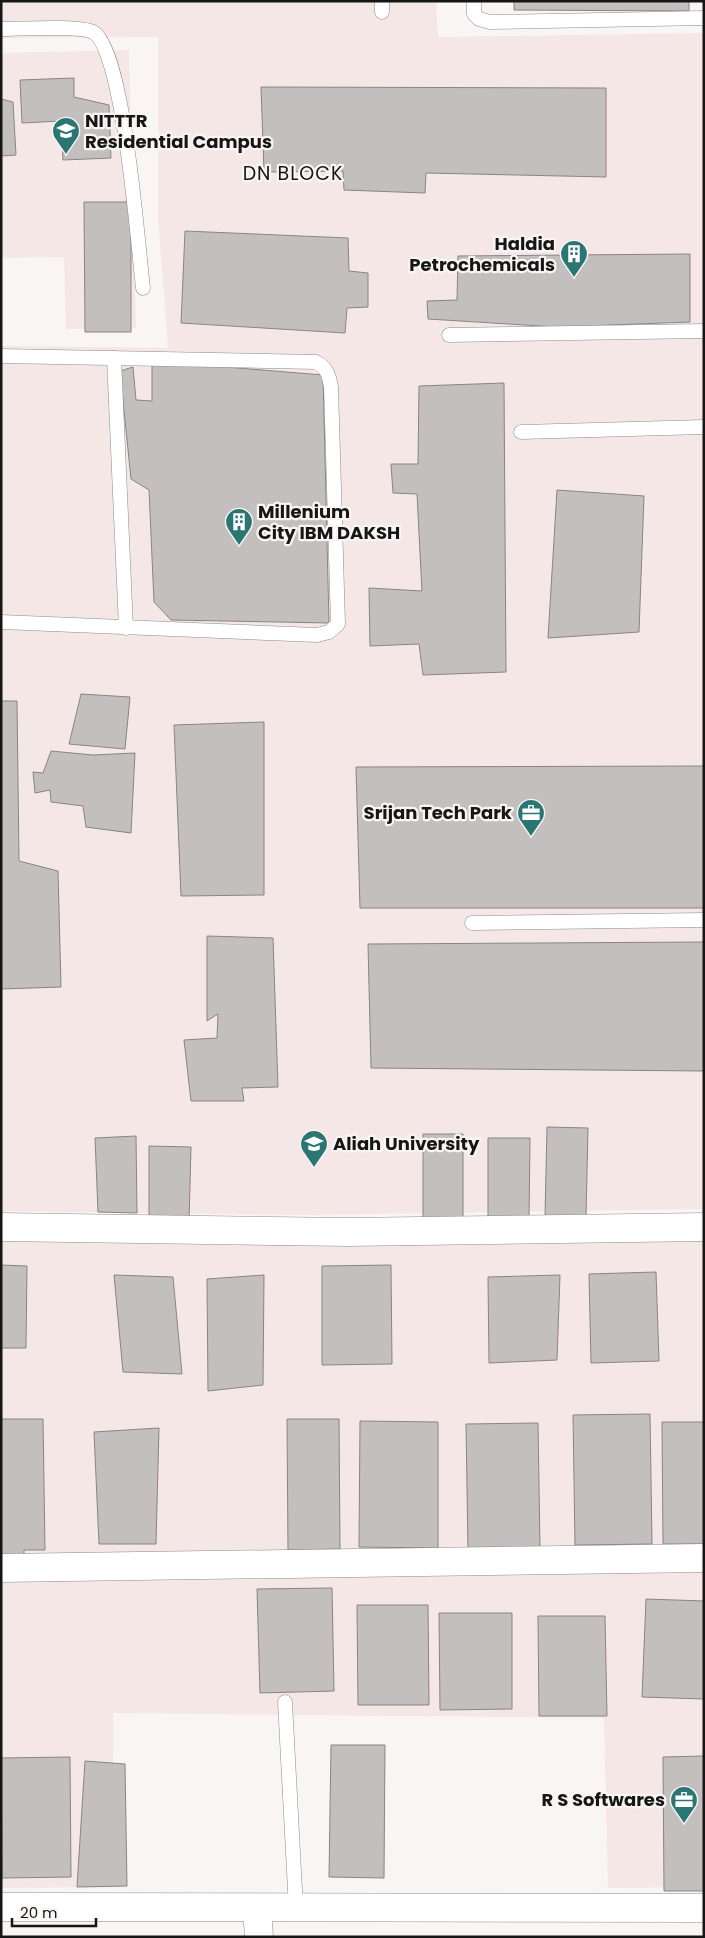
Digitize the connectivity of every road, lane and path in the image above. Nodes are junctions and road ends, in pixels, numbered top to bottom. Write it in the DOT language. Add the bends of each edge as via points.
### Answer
graph roads {
  1 [pos="474,1"];
  2 [pos="704,18"];
  3 [pos="1,29"];
  4 [pos="143,288"];
  5 [pos="704,331"];
  6 [pos="450,335"];
  7 [pos="1,356"];
  8 [pos="114,358"];
  9 [pos="704,427"];
  10 [pos="521,432"];
  11 [pos="1,622"];
  12 [pos="126,628"];
  13 [pos="704,920"];
  14 [pos="472,923"];
  15 [pos="1,1227"];
  16 [pos="704,1227"];
  17 [pos="704,1558"];
  18 [pos="1,1568"];
  19 [pos="285,1702"];
  20 [pos="1,1908"];
  21 [pos="704,1908"];
  22 [pos="257,1909"];
  23 [pos="296,1909"];
  24 [pos="259,1937"];
  1 -- 2 [label="lane" via="474,14 490,22"];
  3 -- 4 [label="lane" via="80,30 93,32 105,45 112,63 124,128"];
  5 -- 6 [label="lane"];
  7 -- 8 [label="lane"];
  8 -- 12 [label="lane"];
  8 -- 12 [label="lane" via="316,362 326,371 331,387 338,624 329,632 317,634"];
  9 -- 10 [label="lane"];
  11 -- 12 [label="lane"];
  13 -- 14 [label="lane"];
  15 -- 16 [label="street" via="348,1232"];
  17 -- 18 [label="street"];
  19 -- 23 [label="lane"];
  20 -- 22 [label="street"];
  21 -- 23 [label="street"];
  22 -- 23 [label="street"];
  22 -- 24 [label="street"];
}
